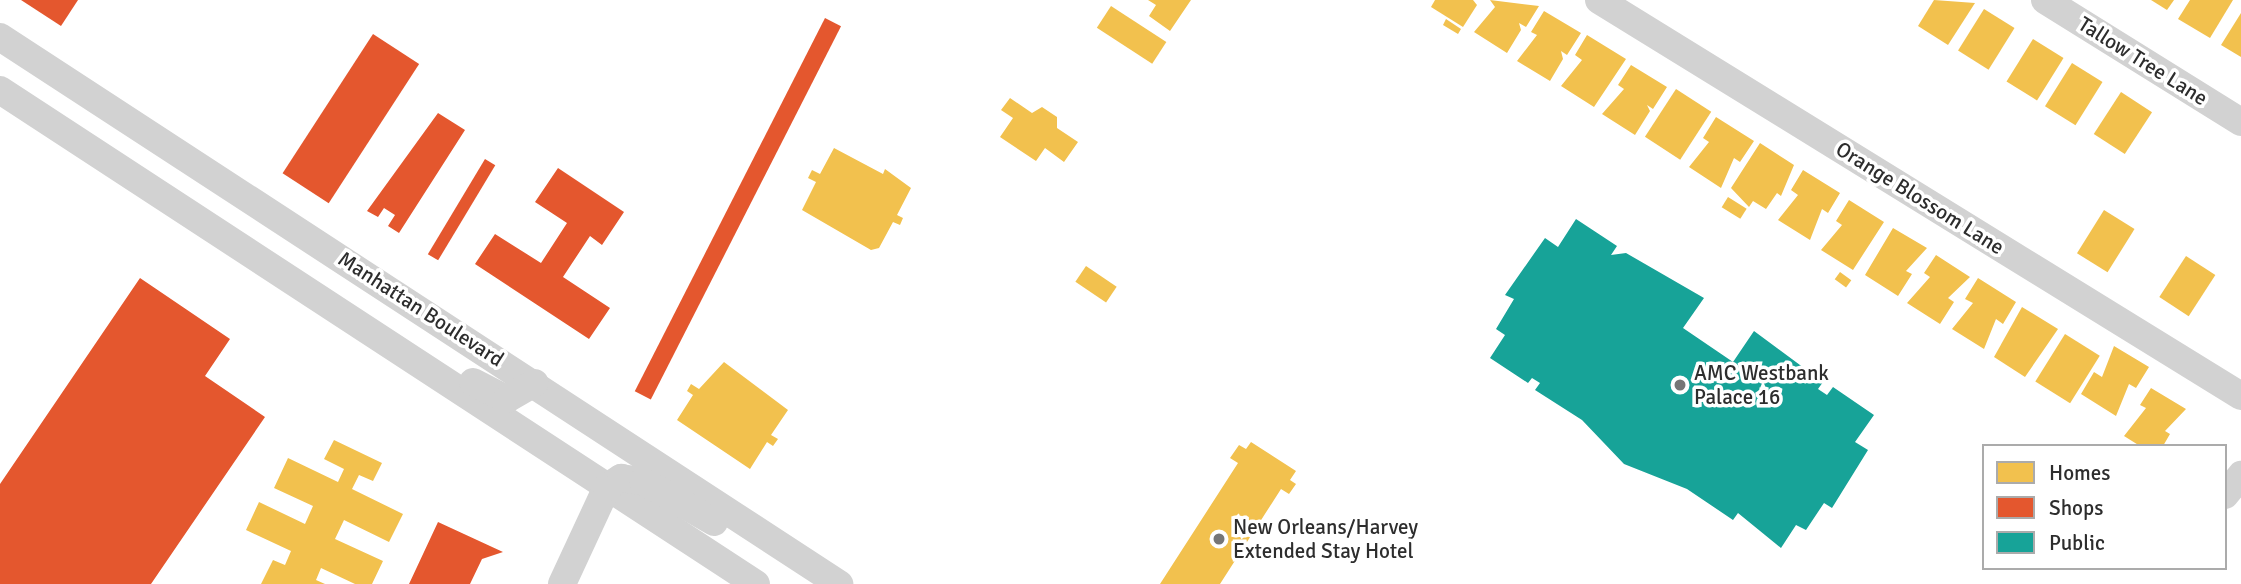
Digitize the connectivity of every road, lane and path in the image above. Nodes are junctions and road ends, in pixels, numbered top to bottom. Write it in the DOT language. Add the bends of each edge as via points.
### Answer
graph roads {
  1 [pos="1599,0"];
  2 [pos="2045,0"];
  3 [pos="0,37"];
  4 [pos="0,90"];
  5 [pos="2241,122"];
  6 [pos="369,331"];
  7 [pos="535,383"];
  8 [pos="2241,396"];
  9 [pos="2241,475"];
  10 [pos="607,486"];
  11 [pos="2227,492"];
  12 [pos="769,537"];
  13 [pos="562,584"];
  14 [pos="755,584"];
  15 [pos="839,584"];
  1 -- 8 [label="street, Orange Blossom Lane"];
  2 -- 5 [label="street, Tallow Tree Lane"];
  3 -- 7 [label="street, Manhattan Boulevard"];
  4 -- 6 [label="street"];
  6 -- 7 [label="street" via="407,340 500,398"];
  6 -- 10 [label="street"];
  7 -- 12 [label="street, Manhattan Boulevard"];
  9 -- 11 [label="street"];
  10 -- 12 [label="street" via="621,478 643,481 743,539"];
  10 -- 13 [label="street"];
  10 -- 14 [label="street"];
  12 -- 15 [label="street, Manhattan Boulevard"];
}
